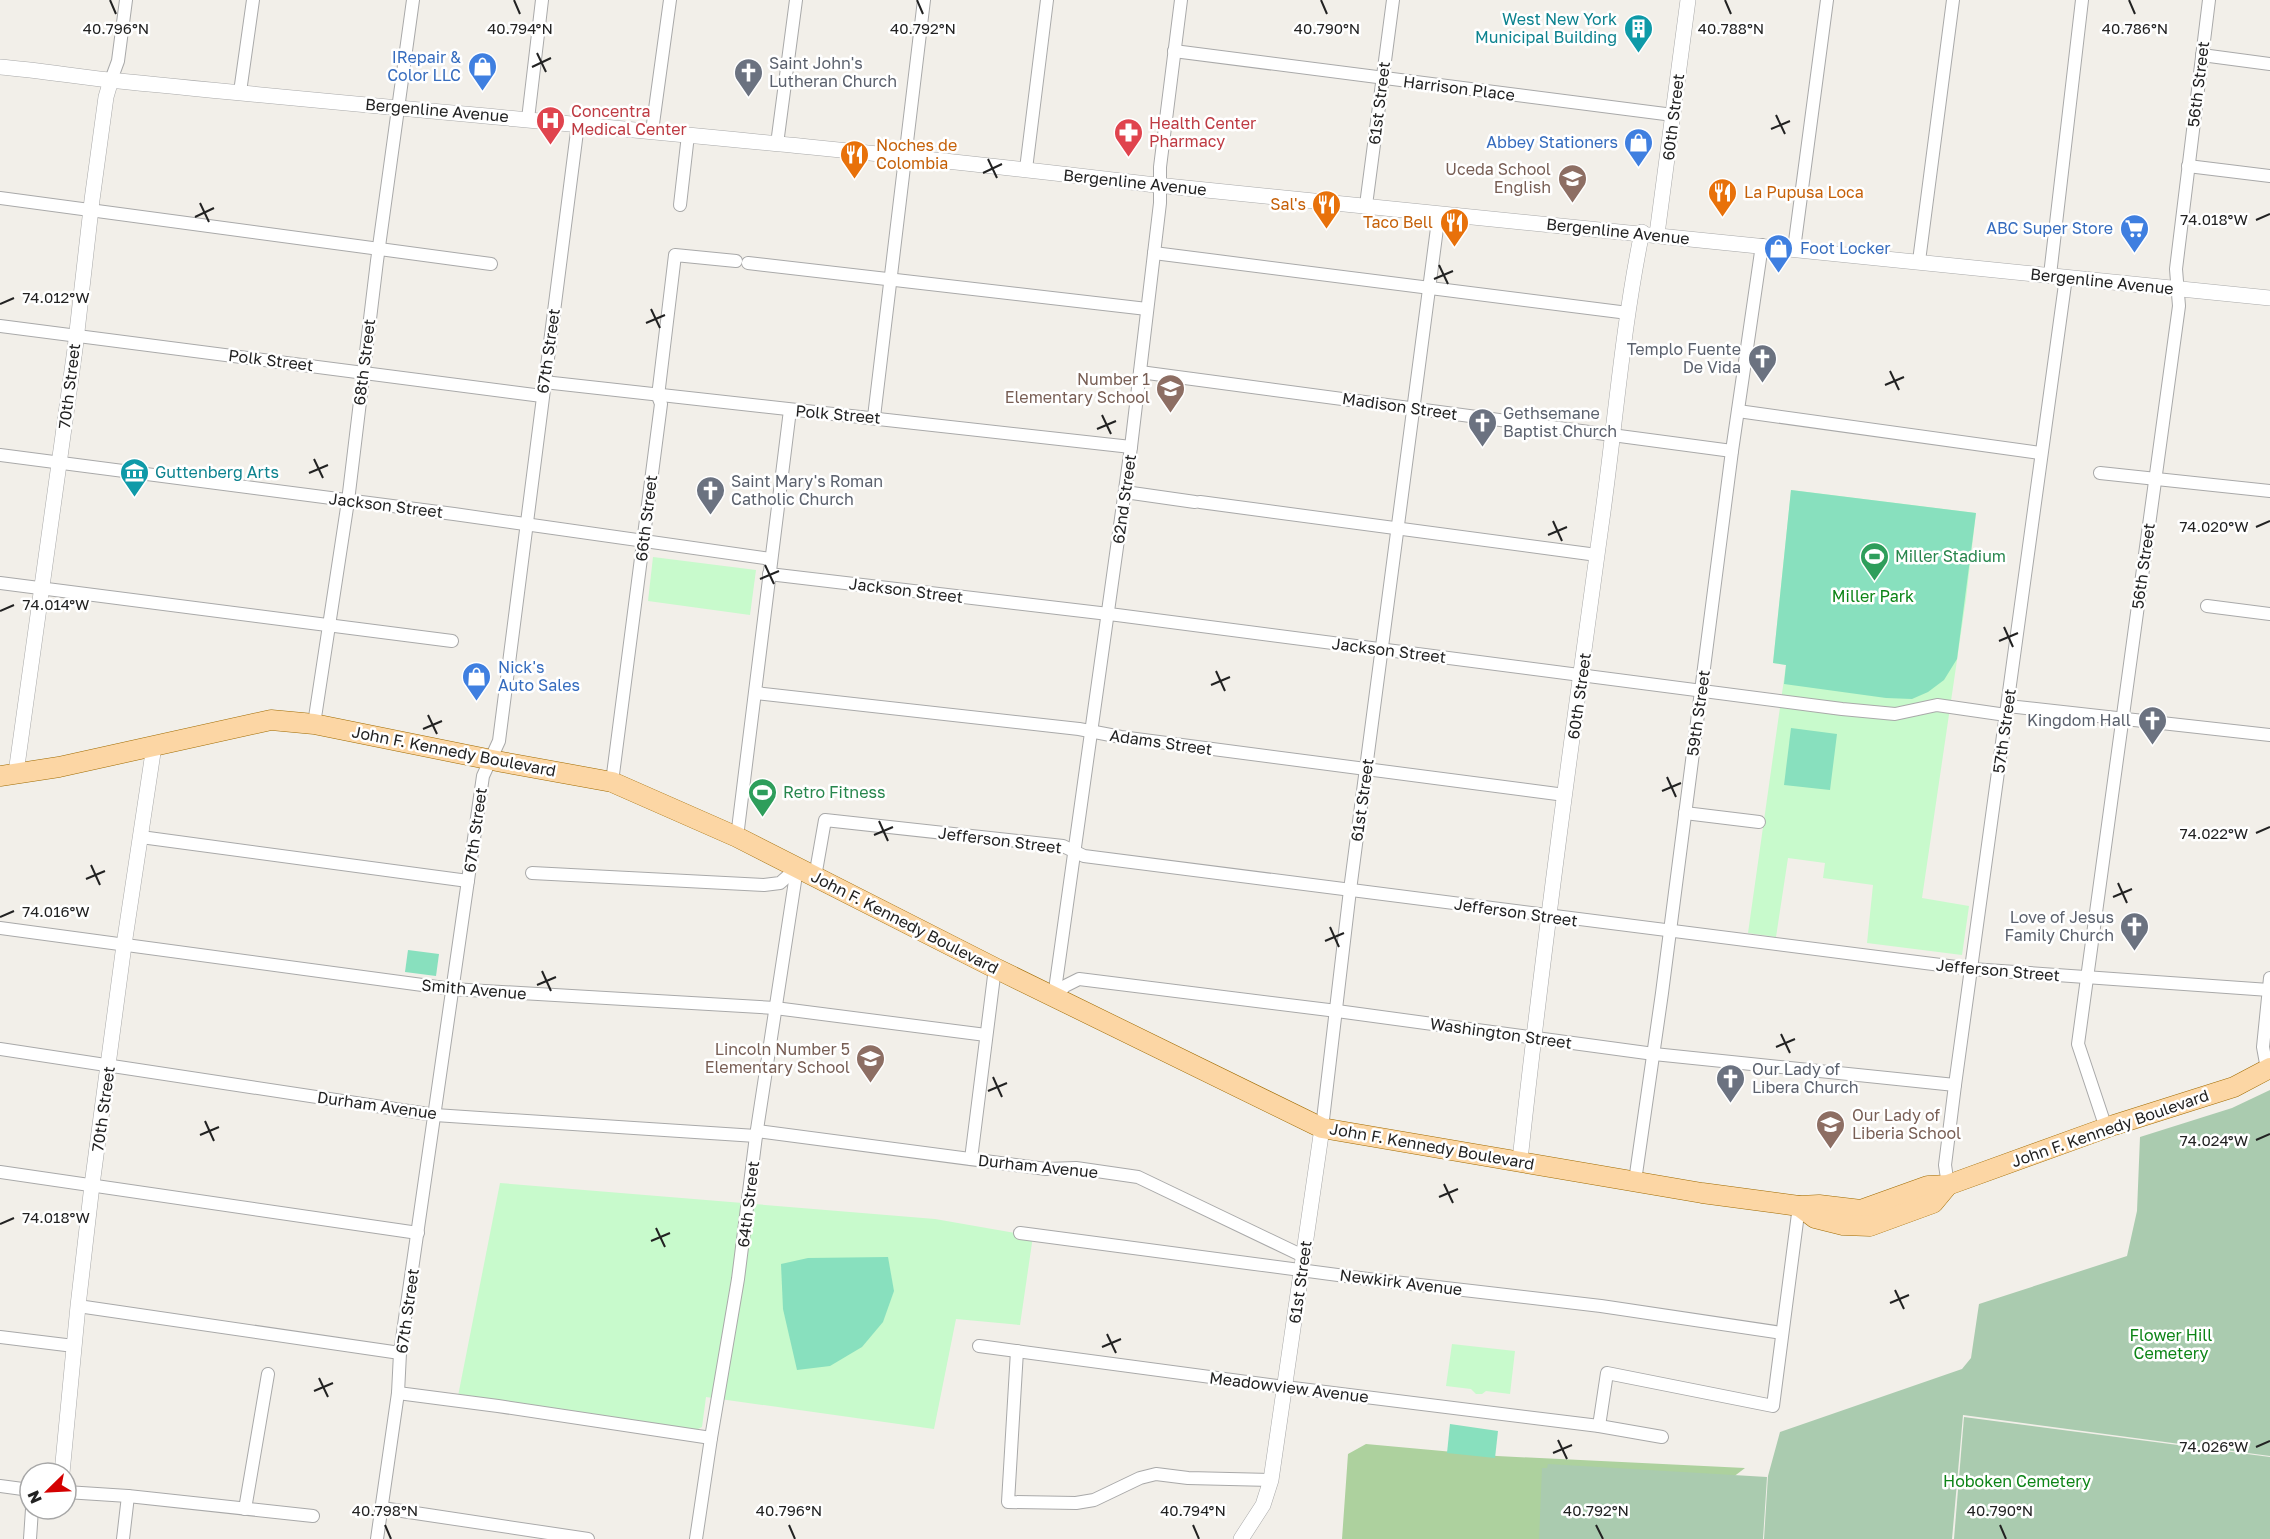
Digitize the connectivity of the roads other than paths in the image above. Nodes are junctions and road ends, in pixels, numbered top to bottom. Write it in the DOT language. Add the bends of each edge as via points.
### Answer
graph roads {
  1 [pos="126,0"];
  2 [pos="253,0"];
  3 [pos="413,0"];
  4 [pos="542,0"];
  5 [pos="670,0"];
  6 [pos="796,0"];
  7 [pos="924,0"];
  8 [pos="1047,0"];
  9 [pos="1181,0"];
  10 [pos="1393,0"];
  11 [pos="1688,0"];
  12 [pos="1827,0"];
  13 [pos="1953,0"];
  14 [pos="2082,0"];
  15 [pos="2209,0"];
  16 [pos="1174,51"];
  17 [pos="2202,56"];
  18 [pos="2270,64"];
  19 [pos="0,66"];
  20 [pos="1383,78"];
  21 [pos="111,80"];
  22 [pos="240,92"];
  23 [pos="399,107"];
  24 [pos="1673,115"];
  25 [pos="528,119"];
  26 [pos="578,124"];
  27 [pos="652,131"];
  28 [pos="688,135"];
  29 [pos="777,144"];
  30 [pos="905,158"];
  31 [pos="2188,166"];
  32 [pos="1026,169"];
  33 [pos="2270,176"];
  34 [pos="1160,185"];
  35 [pos="0,198"];
  36 [pos="680,205"];
  37 [pos="1366,205"];
  38 [pos="90,211"];
  39 [pos="1439,213"];
  40 [pos="1649,233"];
  41 [pos="1762,245"];
  42 [pos="379,248"];
  43 [pos="1794,249"];
  44 [pos="1154,254"];
  45 [pos="1919,261"];
  46 [pos="491,264"];
  47 [pos="2050,275"];
  48 [pos="2066,277"];
  49 [pos="889,280"];
  50 [pos="1429,287"];
  51 [pos="2177,288"];
  52 [pos="2270,298"];
  53 [pos="1147,309"];
  54 [pos="1628,313"];
  55 [pos="0,326"];
  56 [pos="76,336"];
  57 [pos="363,372"];
  58 [pos="1140,372"];
  59 [pos="544,382"];
  60 [pos="542,396"];
  61 [pos="658,396"];
  62 [pos="1414,408"];
  63 [pos="790,410"];
  64 [pos="1738,411"];
  65 [pos="874,417"];
  66 [pos="1614,435"];
  67 [pos="1131,447"];
  68 [pos="1732,451"];
  69 [pos="2040,453"];
  70 [pos="0,455"];
  71 [pos="59,463"];
  72 [pos="2100,473"];
  73 [pos="2155,479"];
  74 [pos="2270,491"];
  75 [pos="1125,492"];
  76 [pos="348,501"];
  77 [pos="526,524"];
  78 [pos="1399,529"];
  79 [pos="644,540"];
  80 [pos="1597,555"];
  81 [pos="771,560"];
  82 [pos="769,574"];
  83 [pos="0,582"];
  84 [pos="41,588"];
  85 [pos="2207,606"];
  86 [pos="1108,614"];
  87 [pos="2270,614"];
  88 [pos="330,625"];
  89 [pos="453,641"];
  90 [pos="1382,649"];
  91 [pos="1581,675"];
  92 [pos="1701,692"];
  93 [pos="756,693"];
  94 [pos="2007,711"];
  95 [pos="2123,719"];
  96 [pos="314,724"];
  97 [pos="1091,732"];
  98 [pos="2270,735"];
  99 [pos="154,746"];
  100 [pos="489,760"];
  101 [pos="1366,771"];
  102 [pos="8,774"];
  103 [pos="612,782"];
  104 [pos="1565,795"];
  105 [pos="1685,813"];
  106 [pos="1759,822"];
  107 [pos="141,837"];
  108 [pos="737,837"];
  109 [pos="1075,851"];
  110 [pos="797,868"];
  111 [pos="532,873"];
  112 [pos="815,877"];
  113 [pos="468,881"];
  114 [pos="1350,890"];
  115 [pos="1549,917"];
  116 [pos="0,928"];
  117 [pos="1670,932"];
  118 [pos="124,945"];
  119 [pos="995,968"];
  120 [pos="1972,969"];
  121 [pos="2086,977"];
  122 [pos="2269,984"];
  123 [pos="452,989"];
  124 [pos="1054,997"];
  125 [pos="775,1008"];
  126 [pos="1337,1011"];
  127 [pos="986,1035"];
  128 [pos="1534,1037"];
  129 [pos="0,1049"];
  130 [pos="1654,1054"];
  131 [pos="109,1064"];
  132 [pos="2269,1068"];
  133 [pos="1956,1085"];
  134 [pos="435,1115"];
  135 [pos="1322,1128"];
  136 [pos="2106,1128"];
  137 [pos="756,1134"];
  138 [pos="971,1159"];
  139 [pos="1520,1160"];
  140 [pos="0,1172"];
  141 [pos="1635,1181"];
  142 [pos="92,1185"];
  143 [pos="1948,1185"];
  144 [pos="1799,1206"];
  145 [pos="418,1233"];
  146 [pos="1020,1233"];
  147 [pos="1303,1263"];
  148 [pos="78,1306"];
  149 [pos="1782,1333"];
  150 [pos="0,1337"];
  151 [pos="978,1346"];
  152 [pos="74,1347"];
  153 [pos="1017,1351"];
  154 [pos="400,1353"];
  155 [pos="267,1374"];
  156 [pos="1285,1387"];
  157 [pos="398,1393"];
  158 [pos="1599,1426"];
  159 [pos="1662,1437"];
  160 [pos="711,1438"];
  161 [pos="63,1461"];
  162 [pos="1271,1480"];
  163 [pos="0,1486"];
  164 [pos="18,1488"];
  165 [pos="78,1493"];
  166 [pos="128,1496"];
  167 [pos="382,1508"];
  168 [pos="245,1509"];
  169 [pos="313,1516"];
  170 [pos="30,1521"];
  171 [pos="30,1539"];
  172 [pos="123,1539"];
  173 [pos="377,1539"];
  174 [pos="588,1539"];
  175 [pos="696,1539"];
  176 [pos="1241,1539"];
  1 -- 21 [label="street, 70th Street" via="118,61"];
  2 -- 22 [label="street"];
  3 -- 23 [label="street, 68th Street"];
  4 -- 25 [label="street"];
  5 -- 27 [label="street"];
  6 -- 29 [label="street"];
  7 -- 30 [label="street"];
  8 -- 32 [label="street"];
  9 -- 16 [label="street, 62nd Street"];
  10 -- 20 [label="street, 61st Street"];
  11 -- 24 [label="street, 60th Street"];
  12 -- 43 [label="street"];
  13 -- 45 [label="street"];
  14 -- 47 [label="street"];
  15 -- 17 [label="street, 56th Street"];
  16 -- 20 [label="street, Harrison Place"];
  16 -- 34 [label="street, 62nd Street"];
  17 -- 18 [label="street"];
  17 -- 31 [label="street, 56th Street"];
  19 -- 21 [label="street, Bergenline Avenue"];
  20 -- 24 [label="street, Harrison Place"];
  20 -- 37 [label="street, 61st Street"];
  21 -- 22 [label="street, Bergenline Avenue"];
  21 -- 38 [label="street, 70th Street"];
  22 -- 23 [label="street, Bergenline Avenue"];
  23 -- 25 [label="street, Bergenline Avenue"];
  23 -- 42 [label="street, 68th Street"];
  24 -- 40 [label="street, 60th Street"];
  25 -- 26 [label="street, Bergenline Avenue"];
  26 -- 27 [label="street, Bergenline Avenue"];
  26 -- 59 [label="street, 67th Street"];
  27 -- 28 [label="street, Bergenline Avenue"];
  28 -- 29 [label="street, Bergenline Avenue"];
  28 -- 36 [label="street"];
  29 -- 30 [label="street, Bergenline Avenue"];
  30 -- 32 [label="street, Bergenline Avenue"];
  30 -- 49 [label="street"];
  31 -- 33 [label="street"];
  31 -- 51 [label="street, 56th Street"];
  32 -- 34 [label="street, Bergenline Avenue"];
  34 -- 37 [label="street, Bergenline Avenue"];
  34 -- 44 [label="street, 62nd Street"];
  35 -- 38 [label="street"];
  37 -- 39 [label="street, Bergenline Avenue"];
  38 -- 42 [label="street"];
  38 -- 56 [label="street, 70th Street"];
  39 -- 40 [label="street, Bergenline Avenue"];
  39 -- 50 [label="street, 61st Street"];
  40 -- 41 [label="street, Bergenline Avenue"];
  40 -- 54 [label="street, 60th Street"];
  41 -- 43 [label="street, Bergenline Avenue"];
  41 -- 64 [label="street, 59th Street"];
  42 -- 46 [label="street"];
  42 -- 57 [label="street, 68th Street"];
  43 -- 45 [label="street, Bergenline Avenue"];
  44 -- 50 [label="street"];
  44 -- 53 [label="street, 62nd Street"];
  45 -- 47 [label="street, Bergenline Avenue"];
  47 -- 48 [label="street, Bergenline Avenue"];
  48 -- 51 [label="street, Bergenline Avenue"];
  48 -- 69 [label="street, 57th Street"];
  49 -- 53 [label="street"];
  49 -- 61 [label="street, 66th Street" via="675,255"];
  49 -- 65 [label="street"];
  50 -- 54 [label="street"];
  50 -- 62 [label="street, 61st Street"];
  51 -- 52 [label="street, Bergenline Avenue"];
  51 -- 73 [label="street, 56th Street" via="2179,306"];
  53 -- 58 [label="street, 62nd Street"];
  54 -- 66 [label="street, 60th Street"];
  55 -- 56 [label="street, Polk Street"];
  56 -- 57 [label="street, Polk Street"];
  56 -- 71 [label="street, 70th Street"];
  57 -- 60 [label="street, Polk Street"];
  57 -- 76 [label="street, 68th Street"];
  58 -- 62 [label="street, Madison Street"];
  58 -- 67 [label="street, 62nd Street"];
  59 -- 60 [label="street, 67th Street"];
  59 -- 61 [label="street, Polk Street"];
  60 -- 77 [label="street, 67th Street"];
  61 -- 63 [label="street, Polk Street"];
  61 -- 79 [label="street, 66th Street" via="661,404"];
  62 -- 66 [label="street, Madison Street"];
  62 -- 78 [label="street, 61st Street"];
  63 -- 65 [label="street, Polk Street"];
  63 -- 81 [label="street"];
  64 -- 68 [label="street, 59th Street"];
  64 -- 69 [label="street"];
  65 -- 67 [label="street, Polk Street"];
  66 -- 68 [label="street, Madison Street"];
  66 -- 80 [label="street, 60th Street"];
  67 -- 75 [label="street, 62nd Street"];
  68 -- 92 [label="street, 59th Street"];
  69 -- 94 [label="street, 57th Street"];
  70 -- 71 [label="street, Jackson Street"];
  71 -- 76 [label="street, Jackson Street"];
  71 -- 84 [label="street, 70th Street"];
  72 -- 73 [label="street"];
  73 -- 74 [label="street"];
  73 -- 95 [label="street, 56th Street"];
  75 -- 78 [label="street"];
  75 -- 86 [label="street, 62nd Street"];
  76 -- 77 [label="street, Jackson Street"];
  76 -- 88 [label="street, 68th Street"];
  77 -- 79 [label="street, Jackson Street"];
  77 -- 100 [label="street, 67th Street" via="499,741"];
  78 -- 80 [label="street"];
  78 -- 90 [label="street, 61st Street"];
  79 -- 81 [label="street, Jackson Street"];
  79 -- 103 [label="street, 66th Street"];
  80 -- 91 [label="street, 60th Street"];
  81 -- 82 [label="street"];
  82 -- 86 [label="street, Jackson Street"];
  82 -- 93 [label="street"];
  83 -- 84 [label="street"];
  84 -- 88 [label="street"];
  84 -- 102 [label="street, 70th Street"];
  85 -- 87 [label="street"];
  86 -- 90 [label="street, Jackson Street"];
  86 -- 97 [label="street, 62nd Street"];
  88 -- 89 [label="street"];
  88 -- 96 [label="street, 68th Street"];
  90 -- 91 [label="street, Jackson Street"];
  90 -- 101 [label="street, 61st Street"];
  91 -- 92 [label="street, Jackson Street"];
  91 -- 104 [label="street, 60th Street"];
  92 -- 94 [label="street, Jackson Street" via="1895,714 1937,705"];
  92 -- 105 [label="street, 59th Street"];
  93 -- 97 [label="street, Adams Street"];
  93 -- 108 [label="street"];
  94 -- 95 [label="street, Jackson Street"];
  94 -- 120 [label="street, 57th Street"];
  95 -- 98 [label="street, Jackson Street"];
  95 -- 121 [label="street, 56th Street"];
  96 -- 99 [label="main road, John F. Kennedy Boulevard" via="271,720"];
  96 -- 100 [label="main road, John F. Kennedy Boulevard"];
  97 -- 101 [label="street, Adams Street"];
  97 -- 109 [label="street, 62nd Street"];
  99 -- 102 [label="main road, John F. Kennedy Boulevard"];
  99 -- 107 [label="street, 70th Street"];
  100 -- 103 [label="main road, John F. Kennedy Boulevard"];
  100 -- 113 [label="street, 67th Street" via="483,776"];
  101 -- 104 [label="street, Adams Street"];
  101 -- 114 [label="street, 61st Street"];
  103 -- 108 [label="main road, John F. Kennedy Boulevard"];
  104 -- 115 [label="street, 60th Street"];
  105 -- 106 [label="street"];
  105 -- 117 [label="street, 59th Street"];
  107 -- 113 [label="street"];
  107 -- 118 [label="street, 70th Street"];
  108 -- 110 [label="main road, John F. Kennedy Boulevard"];
  109 -- 112 [label="street, Jefferson Street" via="1063,846 825,820"];
  109 -- 114 [label="street, Jefferson Street" via="1084,856"];
  109 -- 124 [label="street, 62nd Street"];
  110 -- 111 [label="street" via="780,883 764,885"];
  110 -- 112 [label="main road, John F. Kennedy Boulevard"];
  110 -- 125 [label="street, 64th Street"];
  112 -- 119 [label="main road, John F. Kennedy Boulevard"];
  113 -- 123 [label="street, 67th Street"];
  114 -- 115 [label="street, Jefferson Street"];
  114 -- 126 [label="street, 61st Street"];
  115 -- 117 [label="street, Jefferson Street"];
  115 -- 128 [label="street, 60th Street"];
  116 -- 118 [label="street, Smith Avenue"];
  117 -- 120 [label="street, Jefferson Street"];
  117 -- 130 [label="street, 59th Street"];
  118 -- 123 [label="street, Smith Avenue"];
  118 -- 131 [label="street, 70th Street"];
  119 -- 124 [label="main road, John F. Kennedy Boulevard"];
  119 -- 127 [label="street"];
  120 -- 121 [label="street, Jefferson Street"];
  120 -- 133 [label="street, 57th Street"];
  121 -- 122 [label="street, Jefferson Street"];
  121 -- 136 [label="street, 56th Street" via="2078,1044"];
  122 -- 132 [label="street" via="2264,1047"];
  123 -- 125 [label="street, Smith Avenue"];
  123 -- 134 [label="street, 67th Street"];
  124 -- 126 [label="street, Washington Street" via="1079,979"];
  124 -- 135 [label="main road, John F. Kennedy Boulevard"];
  125 -- 127 [label="street, Smith Avenue"];
  125 -- 137 [label="street, 64th Street"];
  126 -- 128 [label="street, Washington Street"];
  126 -- 135 [label="street, 61st Street"];
  127 -- 138 [label="street"];
  128 -- 130 [label="street, Washington Street"];
  128 -- 139 [label="street, 60th Street"];
  129 -- 131 [label="street, Durham Avenue"];
  130 -- 133 [label="street, Washington Street"];
  130 -- 141 [label="street, 59th Street"];
  131 -- 134 [label="street, Durham Avenue"];
  131 -- 142 [label="street, 70th Street"];
  132 -- 136 [label="main road, John F. Kennedy Boulevard" via="2234,1087"];
  133 -- 143 [label="street, 57th Street" via="1945,1165"];
  134 -- 137 [label="street, Durham Avenue"];
  134 -- 145 [label="street, 67th Street"];
  135 -- 139 [label="main road, John F. Kennedy Boulevard"];
  135 -- 147 [label="street, 61st Street"];
  136 -- 143 [label="main road, John F. Kennedy Boulevard"];
  137 -- 138 [label="street, Durham Avenue"];
  137 -- 160 [label="street, 64th Street" via="738,1279"];
  138 -- 147 [label="street, Durham Avenue" via="1137,1177"];
  139 -- 141 [label="main road, John F. Kennedy Boulevard"];
  140 -- 142 [label="street"];
  141 -- 144 [label="main road, John F. Kennedy Boulevard"];
  142 -- 145 [label="street"];
  142 -- 148 [label="street, 70th Street"];
  143 -- 144 [label="main road, John F. Kennedy Boulevard" via="1928,1186 1861,1210 1819,1204"];
  144 -- 149 [label="street"];
  145 -- 154 [label="street, 67th Street"];
  146 -- 147 [label="street, Newkirk Avenue"];
  147 -- 149 [label="street, Newkirk Avenue"];
  147 -- 156 [label="street, 61st Street"];
  148 -- 152 [label="street, 70th Street"];
  148 -- 154 [label="street"];
  149 -- 158 [label="street" via="1773,1406 1607,1373"];
  150 -- 152 [label="street"];
  151 -- 153 [label="street, Meadowview Avenue"];
  152 -- 161 [label="street, 70th Street"];
  153 -- 156 [label="street, Meadowview Avenue"];
  153 -- 162 [label="street" via="1008,1502 1094,1500 1156,1474"];
  154 -- 157 [label="street, 67th Street"];
  155 -- 168 [label="street"];
  156 -- 158 [label="street, Meadowview Avenue"];
  156 -- 162 [label="street, 61st Street"];
  157 -- 160 [label="street"];
  157 -- 167 [label="street, 67th Street"];
  158 -- 159 [label="street, Meadowview Avenue"];
  160 -- 175 [label="street, 64th Street"];
  162 -- 176 [label="street, 61st Street" via="1263,1504"];
  163 -- 164 [label="street"];
  165 -- 166 [label="street"];
  166 -- 168 [label="street"];
  166 -- 172 [label="street"];
  167 -- 173 [label="street, 67th Street"];
  167 -- 174 [label="street"];
  168 -- 169 [label="street"];
  170 -- 171 [label="street"];
}
